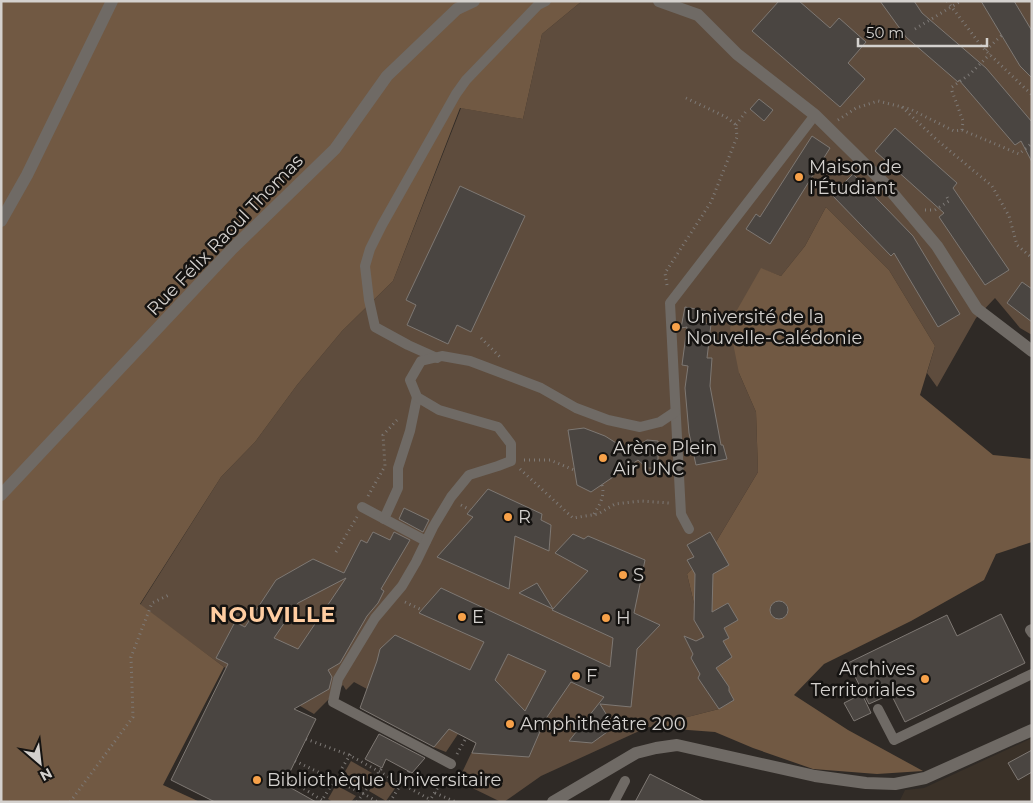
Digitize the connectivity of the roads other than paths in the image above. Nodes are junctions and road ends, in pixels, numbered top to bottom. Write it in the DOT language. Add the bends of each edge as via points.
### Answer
graph roads {
  1 [pos="112,1"];
  2 [pos="474,1"];
  3 [pos="546,1"];
  4 [pos="659,1"];
  5 [pos="815,115"];
  6 [pos="1,221"];
  7 [pos="1032,351"];
  8 [pos="437,358"];
  9 [pos="417,397"];
  10 [pos="674,412"];
  11 [pos="1,495"];
  12 [pos="362,507"];
  13 [pos="384,519"];
  14 [pos="689,528"];
  15 [pos="426,540"];
  16 [pos="1032,674"];
  17 [pos="878,709"];
  18 [pos="1032,730"];
  19 [pos="451,764"];
  20 [pos="625,782"];
  21 [pos="560,800"];
  22 [pos="614,802"];
  1 -- 6 [label="street"];
  2 -- 11 [label="street, Rue Félix Raoul Thomas" via="457,9 386,76 335,149 232,249"];
  3 -- 8 [label="lane" via="538,5 456,94 370,249 365,266 375,328"];
  4 -- 5 [label="street" via="698,15 737,54"];
  5 -- 7 [label="street" via="885,184 937,246 977,309"];
  5 -- 10 [label="lane" via="670,303"];
  8 -- 9 [label="lane" via="421,361 410,380"];
  8 -- 10 [label="lane" via="470,361 541,388 576,408 608,420 640,427 660,422"];
  9 -- 13 [label="lane" via="398,468 398,488"];
  9 -- 15 [label="lane" via="438,410 498,427 511,444 511,460 469,475 451,497"];
  10 -- 14 [label="lane" via="681,514"];
  12 -- 13 [label="lane"];
  13 -- 15 [label="lane"];
  15 -- 19 [label="lane" via="402,586 375,618 338,679 333,702"];
  16 -- 17 [label="lane" via="894,740"];
  18 -- 21 [label="street" via="925,778 895,784 814,776 677,745 656,748 636,753"];
  20 -- 22 [label="lane"];
}
